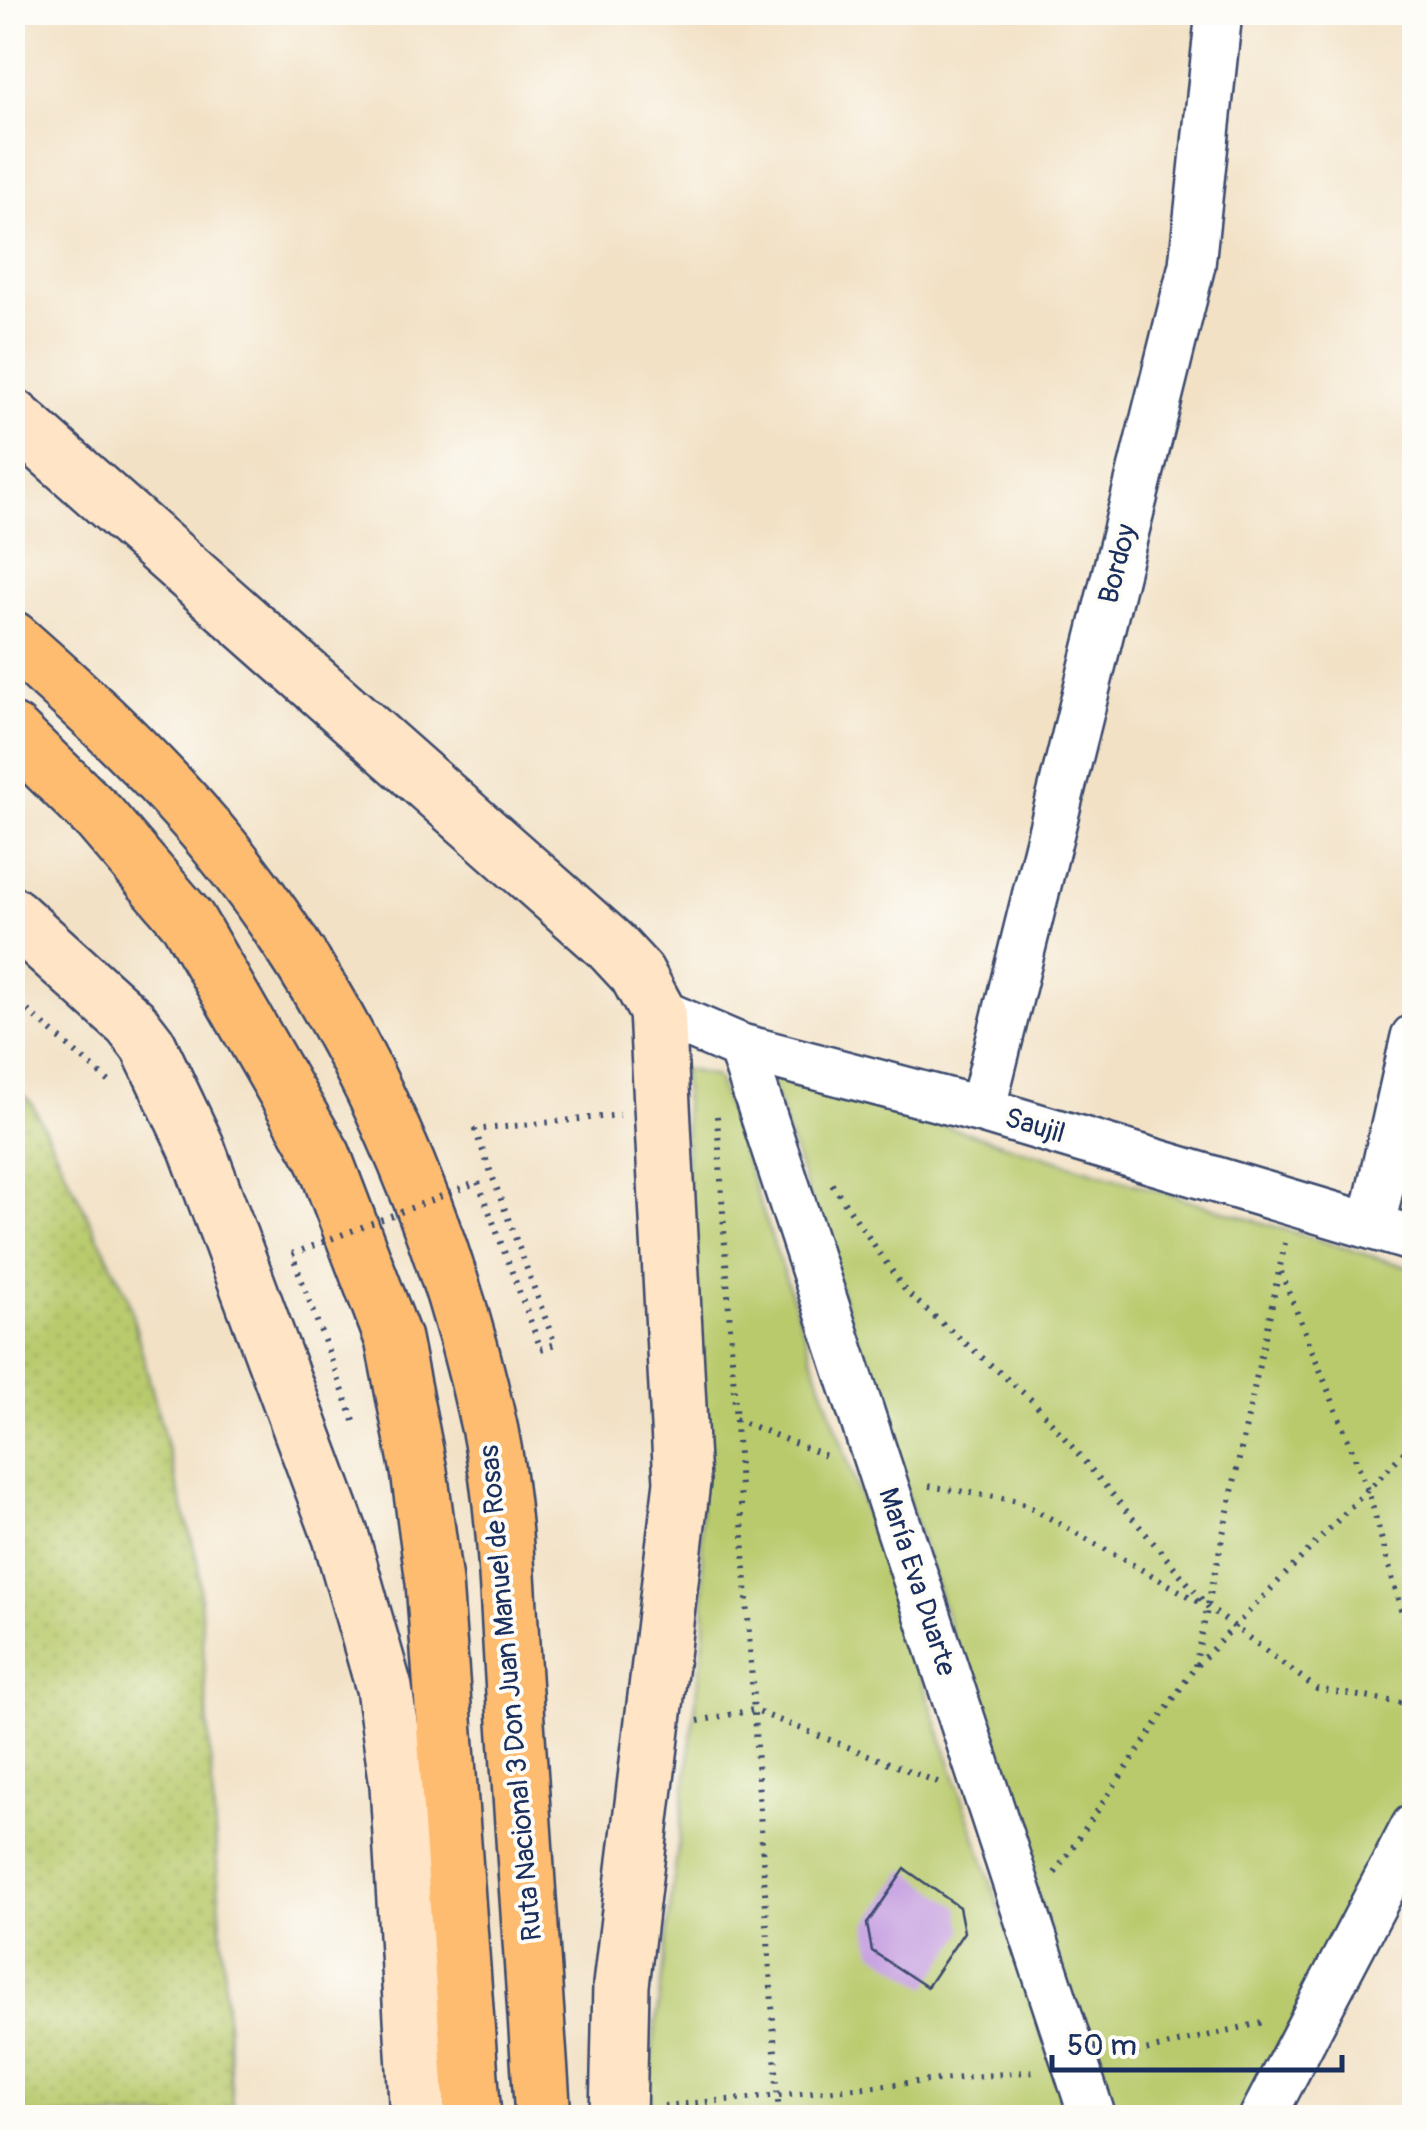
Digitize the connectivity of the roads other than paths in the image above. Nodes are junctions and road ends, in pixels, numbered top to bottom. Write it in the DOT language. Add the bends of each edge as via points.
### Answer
graph roads {
  1 [pos="1219,12"];
  2 [pos="12,416"];
  3 [pos="12,639"];
  4 [pos="12,732"];
  5 [pos="12,914"];
  6 [pos="657,1011"];
  7 [pos="1414,1037"];
  8 [pos="741,1047"];
  9 [pos="982,1110"];
  10 [pos="1372,1225"];
  11 [pos="1414,1238"];
  12 [pos="1414,1827"];
  13 [pos="618,2114"];
  14 [pos="418,2118"];
  15 [pos="473,2118"];
  16 [pos="543,2118"];
  17 [pos="1093,2118"];
  18 [pos="1262,2118"];
  1 -- 9 [label="street, Bordoy" via="1192,265"];
  2 -- 6 [label="street" via="610,945 637,974"];
  3 -- 16 [label="highway, Ruta Nacional 3 Don Juan Manuel de Rosas" via="164,782 241,875 349,1044 410,1172 462,1322 490,1434 506,1574"];
  4 -- 15 [label="highway" via="99,817 199,938 324,1156 392,1339 434,1582"];
  5 -- 14 [label="street" via="148,1046 196,1146 341,1538 384,1688 398,1785"];
  6 -- 8 [label="street, Saujil"];
  6 -- 13 [label="street" via="682,1482 621,1985"];
  7 -- 10 [label="street"];
  8 -- 9 [label="street, Saujil"];
  8 -- 17 [label="street, María Eva Duarte"];
  9 -- 10 [label="street, Saujil"];
  10 -- 11 [label="street, Saujil"];
  12 -- 18 [label="street"];
}
